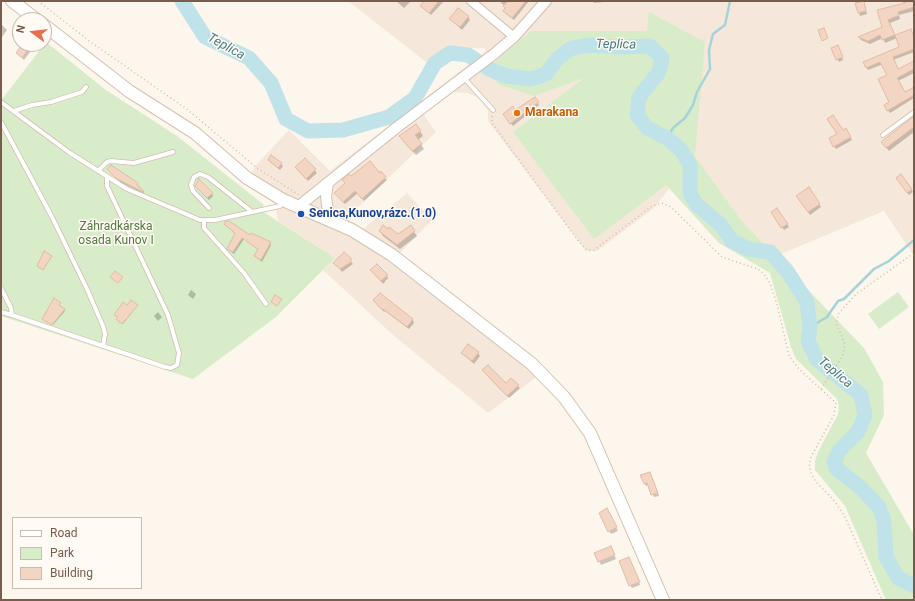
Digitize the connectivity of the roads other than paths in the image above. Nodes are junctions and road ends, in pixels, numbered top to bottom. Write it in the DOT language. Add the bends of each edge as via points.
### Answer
graph roads {
  1 [pos="12,1"];
  2 [pos="471,1"];
  3 [pos="546,1"];
  4 [pos="26,12"];
  5 [pos="52,31"];
  6 [pos="514,37"];
  7 [pos="464,77"];
  8 [pos="86,87"];
  9 [pos="1,102"];
  10 [pos="493,110"];
  11 [pos="14,111"];
  12 [pos="914,112"];
  13 [pos="1,122"];
  14 [pos="883,135"];
  15 [pos="173,152"];
  16 [pos="98,171"];
  17 [pos="107,177"];
  18 [pos="328,183"];
  19 [pos="283,200"];
  20 [pos="299,201"];
  21 [pos="208,208"];
  22 [pos="251,211"];
  23 [pos="329,219"];
  24 [pos="204,221"];
  25 [pos="1,288"];
  26 [pos="266,304"];
  27 [pos="1,312"];
  28 [pos="12,315"];
  29 [pos="103,346"];
  30 [pos="663,600"];
  1 -- 4 [label="main road"];
  2 -- 6 [label="street"];
  3 -- 6 [label="street"];
  5 -- 19 [label="main road" via="129,91 195,133 247,178"];
  6 -- 7 [label="street"];
  7 -- 10 [label="lane"];
  7 -- 18 [label="street"];
  8 -- 11 [label="lane" via="82,92"];
  9 -- 11 [label="lane"];
  11 -- 16 [label="lane"];
  12 -- 14 [label="lane"];
  13 -- 29 [label="lane" via="87,289 103,326"];
  15 -- 16 [label="lane" via="134,163 110,160"];
  16 -- 17 [label="lane"];
  17 -- 24 [label="lane" via="133,192"];
  17 -- 29 [label="lane" via="107,186 168,315 179,353 179,362 175,367 166,367"];
  18 -- 20 [label="street"];
  18 -- 23 [label="street" via="326,197"];
  19 -- 20 [label="main road"];
  19 -- 22 [label="lane" via="280,206"];
  20 -- 23 [label="main road"];
  21 -- 22 [label="lane" via="191,185 194,177 200,174 208,177"];
  22 -- 24 [label="lane"];
  23 -- 30 [label="main road" via="358,233 392,256 532,364 564,397 595,441"];
  24 -- 26 [label="lane" via="206,231 244,273"];
  25 -- 28 [label="lane"];
  27 -- 28 [label="lane"];
  28 -- 29 [label="lane"];
}
